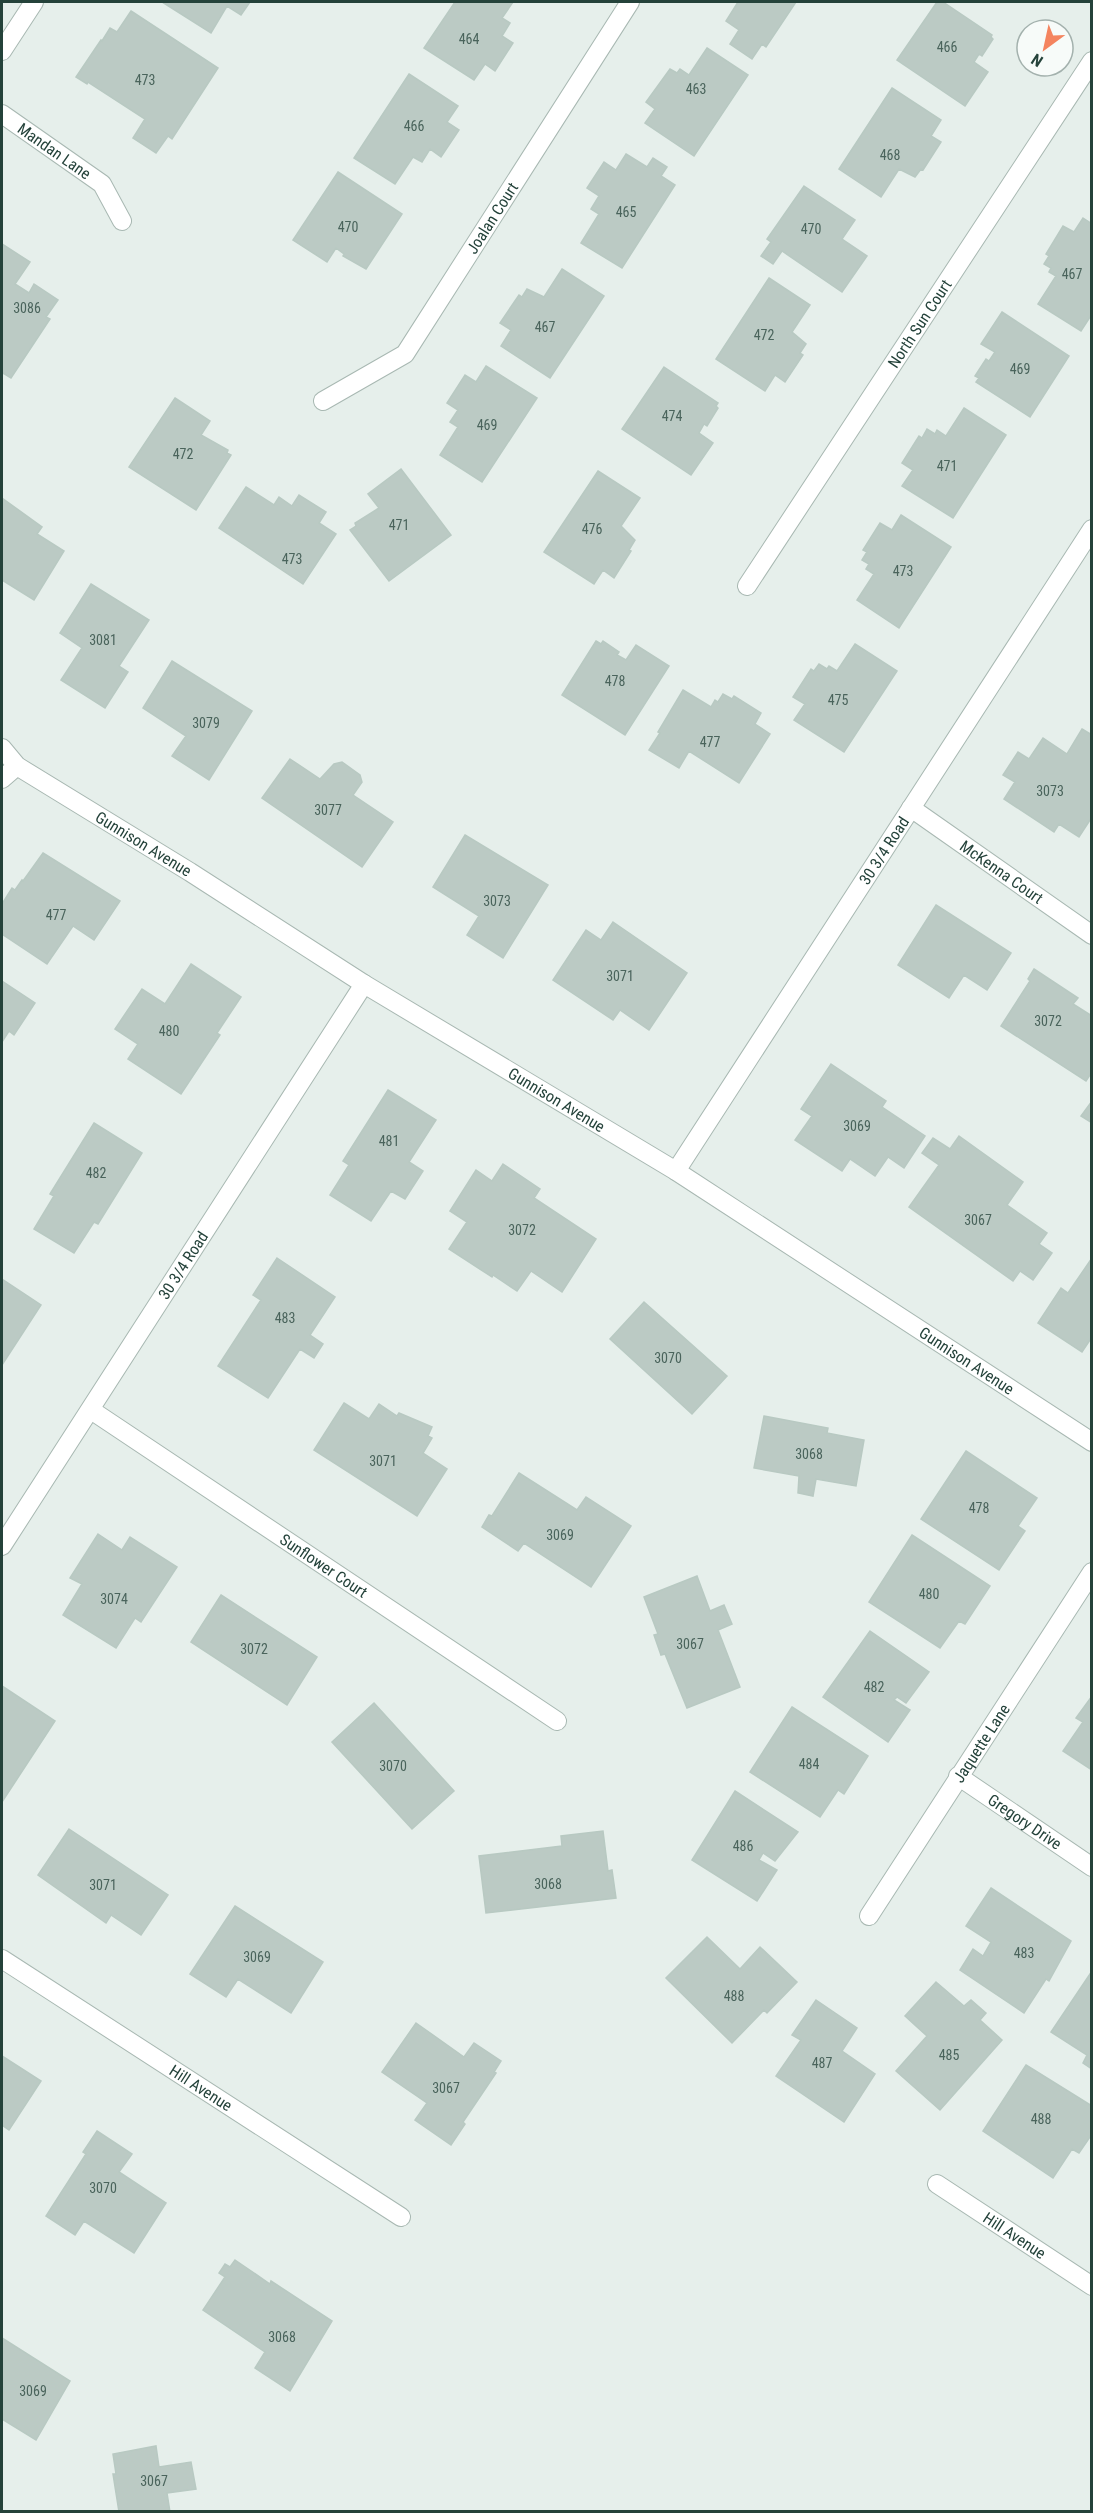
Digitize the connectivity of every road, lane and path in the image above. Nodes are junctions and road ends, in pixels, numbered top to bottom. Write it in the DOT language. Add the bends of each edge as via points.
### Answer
graph roads {
  1 [pos="34,2"];
  2 [pos="630,2"];
  3 [pos="2,51"];
  4 [pos="1092,61"];
  5 [pos="2,114"];
  6 [pos="122,221"];
  7 [pos="322,401"];
  8 [pos="1092,529"];
  9 [pos="747,586"];
  10 [pos="2,748"];
  11 [pos="17,765"];
  12 [pos="2,779"];
  13 [pos="911,808"];
  14 [pos="1092,935"];
  15 [pos="364,984"];
  16 [pos="676,1171"];
  17 [pos="91,1410"];
  18 [pos="1092,1442"];
  19 [pos="2,1546"];
  20 [pos="1092,1572"];
  21 [pos="557,1721"];
  22 [pos="958,1776"];
  23 [pos="1092,1867"];
  24 [pos="869,1916"];
  25 [pos="2,1959"];
  26 [pos="938,2184"];
  27 [pos="401,2217"];
  28 [pos="1090,2280"];
  1 -- 3 [label="street"];
  2 -- 7 [label="street, Joalan Court" via="405,354"];
  4 -- 9 [label="street, North Sun Court"];
  5 -- 6 [label="street, Mandan Lane" via="102,184"];
  8 -- 13 [label="street, 30 3/4 Road"];
  10 -- 11 [label="street, Gunnison Avenue"];
  11 -- 12 [label="street"];
  11 -- 15 [label="street, Gunnison Avenue"];
  13 -- 14 [label="street, McKenna Court"];
  13 -- 16 [label="street, 30 3/4 Road"];
  15 -- 16 [label="street, Gunnison Avenue"];
  15 -- 17 [label="street, 30 3/4 Road"];
  16 -- 18 [label="street, Gunnison Avenue"];
  17 -- 19 [label="street, 30 3/4 Road"];
  17 -- 21 [label="street, Sunflower Court"];
  20 -- 22 [label="street, Jaquette Lane"];
  22 -- 23 [label="street, Gregory Drive"];
  22 -- 24 [label="street, Jaquette Lane"];
  25 -- 27 [label="street, Hill Avenue"];
  26 -- 28 [label="street, Hill Avenue"];
}
